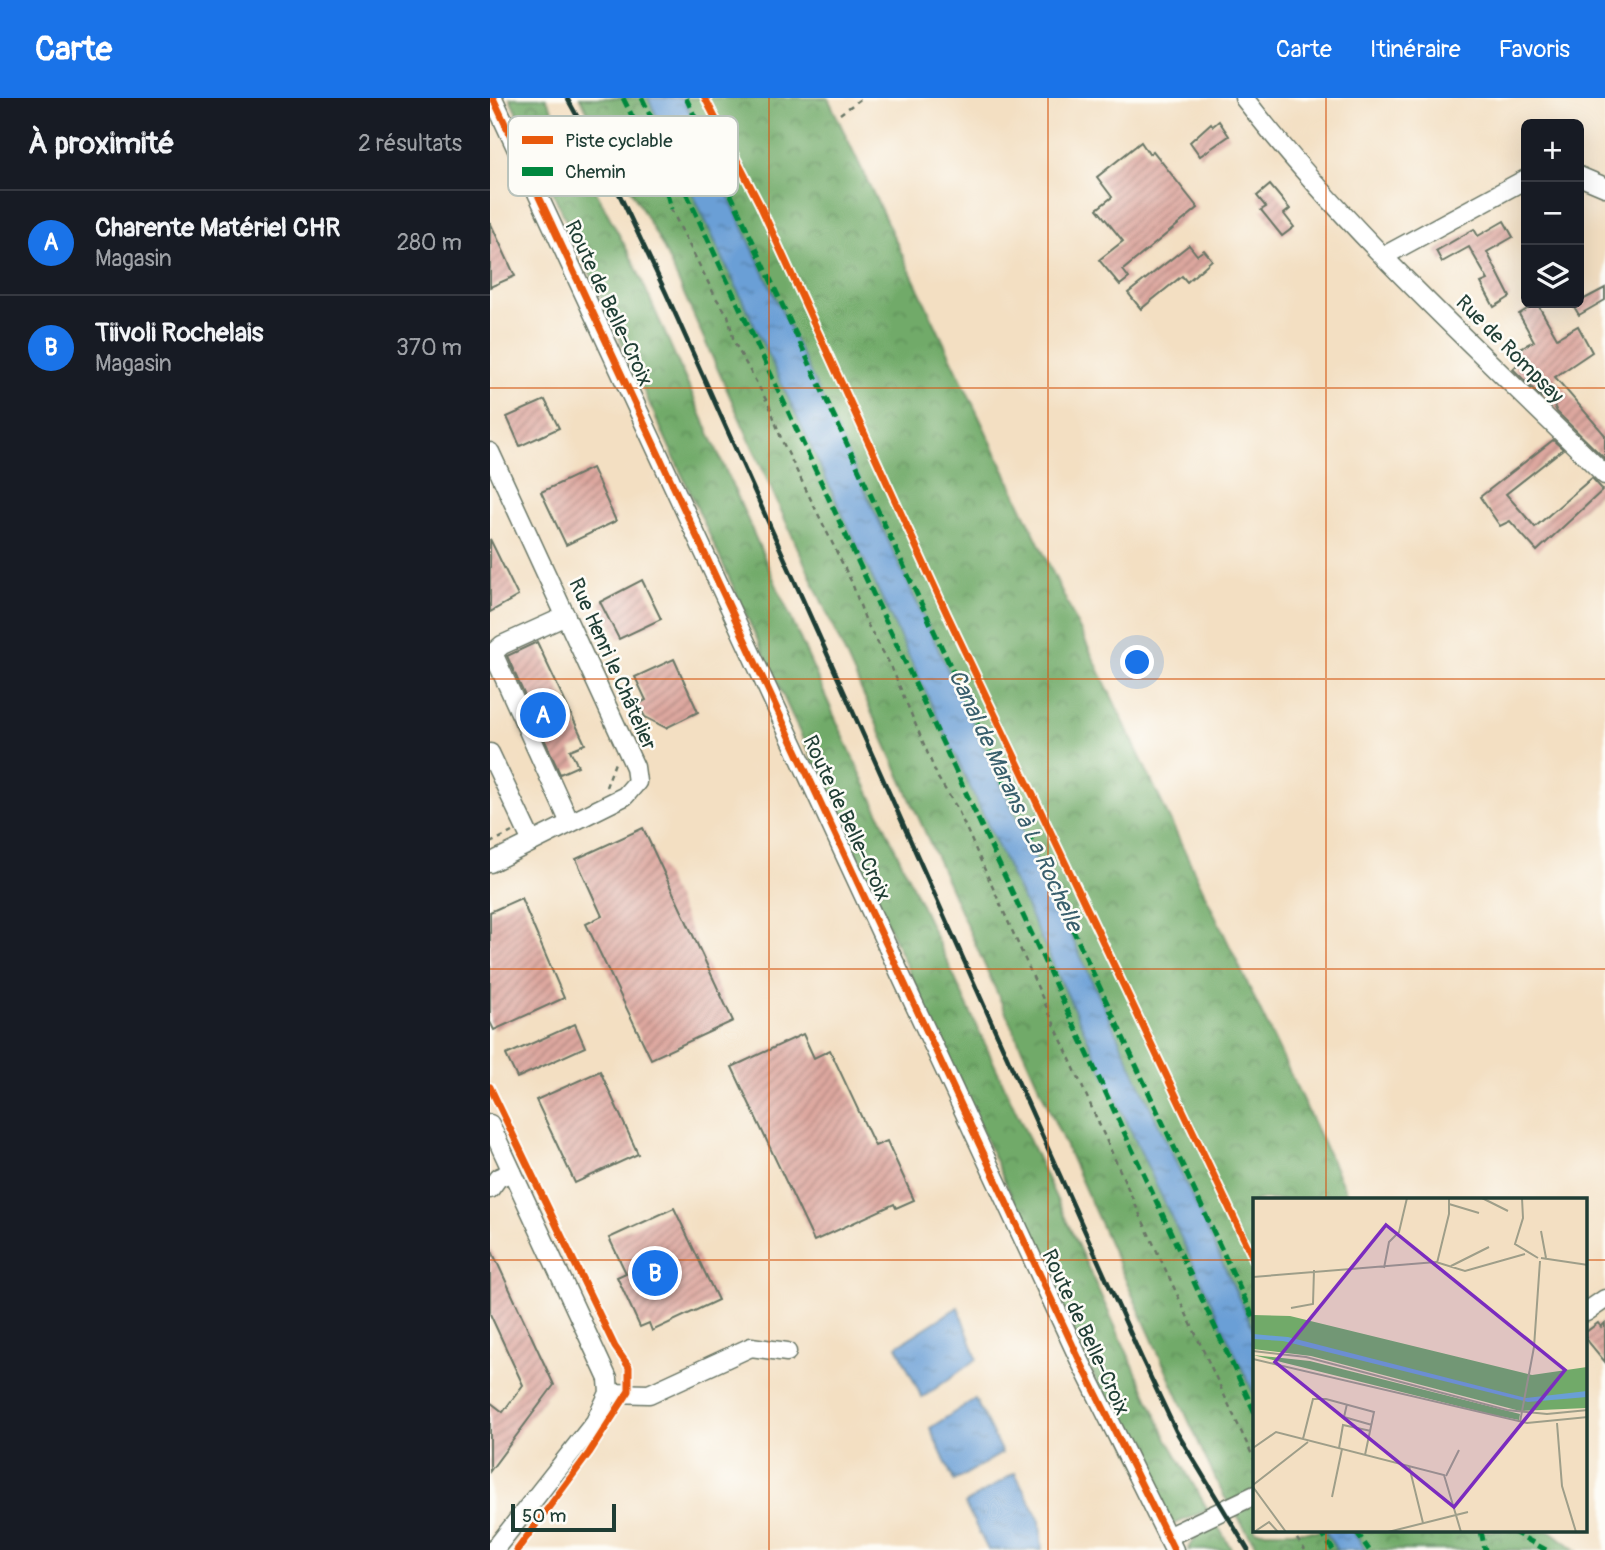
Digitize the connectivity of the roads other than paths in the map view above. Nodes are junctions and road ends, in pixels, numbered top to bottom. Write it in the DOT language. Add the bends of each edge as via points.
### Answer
graph roads {
  1 [pos="493,98"];
  2 [pos="1244,98"];
  3 [pos="508,130"];
  4 [pos="1584,178"];
  5 [pos="1521,182"];
  6 [pos="1605,187"];
  7 [pos="539,196"];
  8 [pos="1384,256"];
  9 [pos="490,452"];
  10 [pos="1605,475"];
  11 [pos="566,616"];
  12 [pos="490,753"];
  13 [pos="569,823"];
  14 [pos="528,834"];
  15 [pos="490,863"];
  16 [pos="490,1124"];
  17 [pos="512,1172"];
  18 [pos="490,1189"];
  19 [pos="1605,1299"];
  20 [pos="1588,1311"];
  21 [pos="787,1352"];
  22 [pos="609,1393"];
  23 [pos="1253,1496"];
  24 [pos="1171,1544"];
  25 [pos="494,1550"];
  1 -- 3 [label="street, Route de Belle-Croix"];
  2 -- 8 [label="street, Rue de Rompsay" via="1319,188"];
  4 -- 6 [label="street"];
  5 -- 8 [label="street"];
  7 -- 24 [label="street, Route de Belle-Croix" via="1080,1361"];
  8 -- 10 [label="street, Rue de Rompsay"];
  9 -- 11 [label="street, Rue Henri le Châtelier"];
  11 -- 13 [label="street, Rue Henri le Châtelier" via="635,767 637,782 625,796"];
  11 -- 13 [label="street" via="493,653"];
  12 -- 14 [label="street"];
  13 -- 14 [label="street, Rue Henri le Châtelier"];
  14 -- 15 [label="street, Rue Henri le Châtelier"];
  16 -- 17 [label="street"];
  17 -- 18 [label="street" via="498,1178"];
  17 -- 22 [label="street" via="608,1379"];
  19 -- 20 [label="street"];
  21 -- 22 [label="street" via="751,1347 649,1394"];
  22 -- 25 [label="street" via="594,1422"];
  23 -- 24 [label="street"];
}
